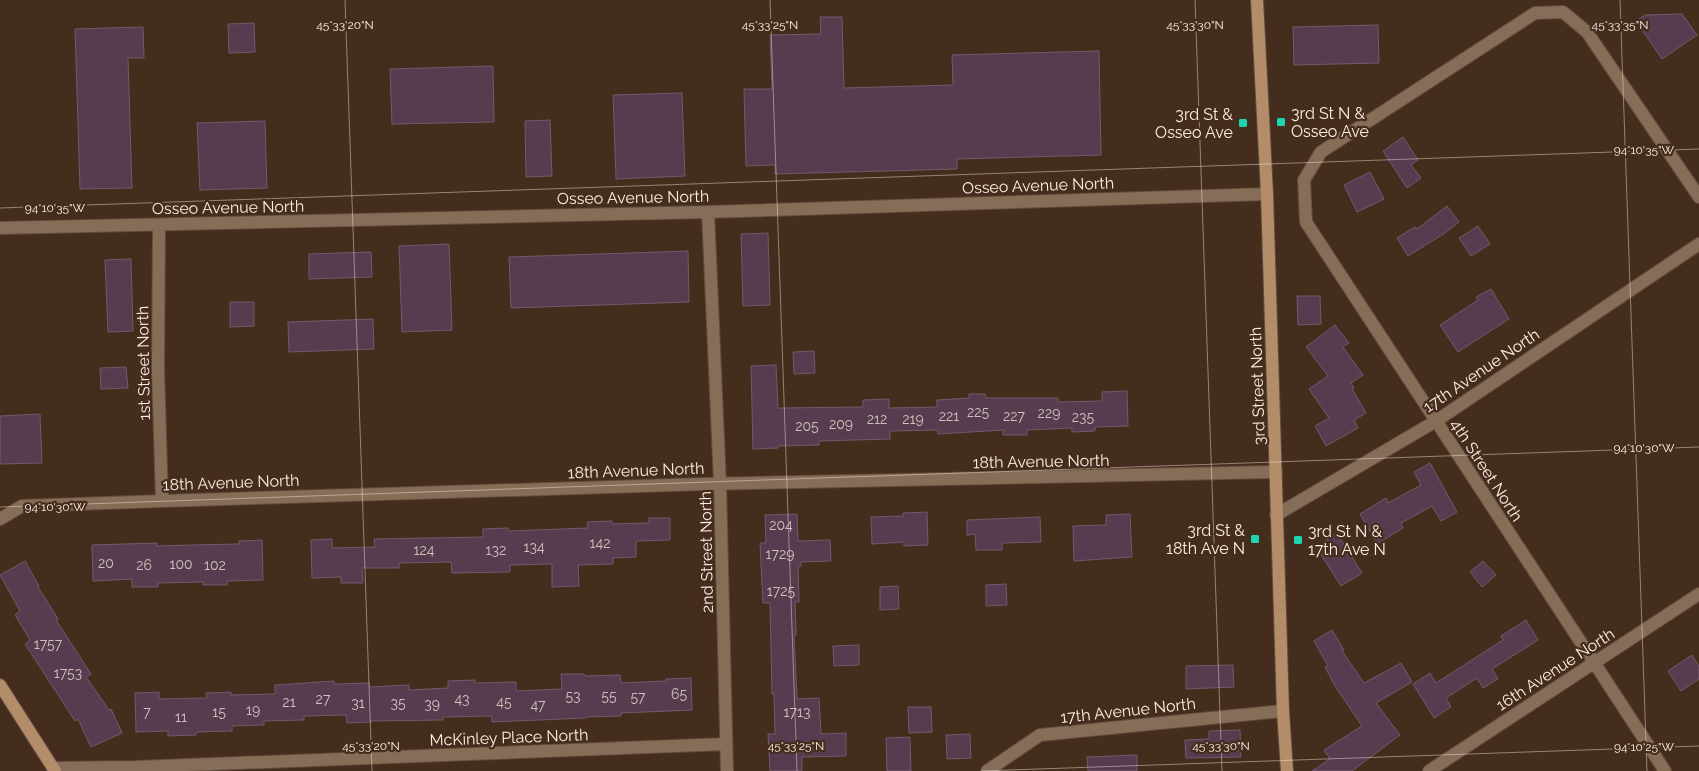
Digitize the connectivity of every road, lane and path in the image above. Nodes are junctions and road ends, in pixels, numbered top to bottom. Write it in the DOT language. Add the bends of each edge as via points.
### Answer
graph roads {
  1 [pos="1256,0"];
  2 [pos="1267,194"];
  3 [pos="1699,197"];
  4 [pos="708,212"];
  5 [pos="159,225"];
  6 [pos="0,228"];
  7 [pos="1699,244"];
  8 [pos="1436,421"];
  9 [pos="1276,472"];
  10 [pos="720,484"];
  11 [pos="162,501"];
  12 [pos="1276,515"];
  13 [pos="0,519"];
  14 [pos="1699,594"];
  15 [pos="1594,663"];
  16 [pos="0,685"];
  17 [pos="1282,711"];
  18 [pos="726,744"];
  19 [pos="54,769"];
  20 [pos="727,771"];
  21 [pos="987,771"];
  22 [pos="1287,771"];
  23 [pos="1429,771"];
  24 [pos="1664,771"];
  1 -- 2 [label="street, 3rd Street North"];
  2 -- 4 [label="street, Osseo Avenue North"];
  2 -- 9 [label="street, 3rd Street North"];
  3 -- 8 [label="street, 4th Street North" via="1586,32 1563,12 1535,13 1322,152 1304,180 1306,222"];
  4 -- 5 [label="street, Osseo Avenue North"];
  4 -- 10 [label="street, 2nd Street North"];
  5 -- 6 [label="street, Osseo Avenue North"];
  5 -- 11 [label="street, 1st Street North" via="158,369"];
  7 -- 8 [label="street, 17th Avenue North"];
  8 -- 12 [label="street, 17th Avenue North"];
  8 -- 15 [label="street, 4th Street North"];
  9 -- 10 [label="street, 18th Avenue North"];
  9 -- 12 [label="street, 3rd Street North"];
  10 -- 11 [label="street, 18th Avenue North"];
  10 -- 18 [label="street, 2nd Street North"];
  11 -- 13 [label="street, 18th Avenue North" via="22,506"];
  12 -- 17 [label="street, 3rd Street North"];
  14 -- 15 [label="street, 16th Avenue North"];
  15 -- 23 [label="street, 16th Avenue North"];
  15 -- 24 [label="street, 4th Street North"];
  16 -- 19 [label="street"];
  17 -- 21 [label="street, 17th Avenue North" via="1040,735"];
  17 -- 22 [label="street, 3rd Street North"];
  18 -- 19 [label="street, McKinley Place North"];
  18 -- 20 [label="street, 2nd Street North"];
}
